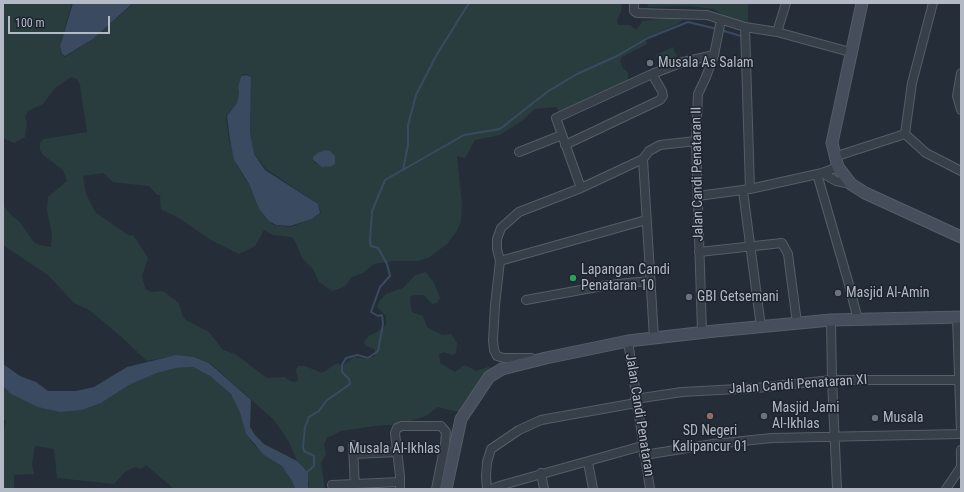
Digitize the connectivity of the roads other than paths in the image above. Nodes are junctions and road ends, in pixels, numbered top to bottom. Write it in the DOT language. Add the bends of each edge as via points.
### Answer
graph roads {
  1 [pos="634,3"];
  2 [pos="786,3"];
  3 [pos="862,3"];
  4 [pos="933,3"];
  5 [pos="719,26"];
  6 [pos="777,32"];
  7 [pos="745,35"];
  8 [pos="850,52"];
  9 [pos="714,55"];
  10 [pos="961,73"];
  11 [pos="652,74"];
  12 [pos="961,110"];
  13 [pos="905,134"];
  14 [pos="562,135"];
  15 [pos="696,141"];
  16 [pos="565,145"];
  17 [pos="519,152"];
  18 [pos="642,159"];
  19 [pos="836,162"];
  20 [pos="961,171"];
  21 [pos="819,174"];
  22 [pos="851,184"];
  23 [pos="581,188"];
  24 [pos="746,190"];
  25 [pos="698,196"];
  26 [pos="646,220"];
  27 [pos="961,237"];
  28 [pos="750,247"];
  29 [pos="699,252"];
  30 [pos="500,261"];
  31 [pos="649,281"];
  32 [pos="526,300"];
  33 [pos="959,318"];
  34 [pos="831,320"];
  35 [pos="858,320"];
  36 [pos="797,323"];
  37 [pos="761,327"];
  38 [pos="702,332"];
  39 [pos="654,338"];
  40 [pos="628,341"];
  41 [pos="546,358"];
  42 [pos="832,380"];
  43 [pos="960,380"];
  44 [pos="635,401"];
  45 [pos="961,433"];
  46 [pos="834,438"];
  47 [pos="353,445"];
  48 [pos="642,446"];
  49 [pos="961,450"];
  50 [pos="398,452"];
  51 [pos="354,454"];
  52 [pos="644,455"];
  53 [pos="588,462"];
  54 [pos="542,474"];
  55 [pos="332,485"];
  56 [pos="400,485"];
  57 [pos="355,487"];
  58 [pos="436,489"];
  59 [pos="446,489"];
  60 [pos="487,489"];
  61 [pos="492,489"];
  62 [pos="544,489"];
  63 [pos="594,489"];
  64 [pos="650,489"];
  65 [pos="838,489"];
  66 [pos="946,489"];
  1 -- 5 [label="street" via="634,11 638,13 707,15"];
  2 -- 6 [label="street"];
  3 -- 8 [label="main road"];
  4 -- 13 [label="street" via="912,83"];
  5 -- 7 [label="street"];
  5 -- 9 [label="street, Jalan Candi Penataran II"];
  6 -- 7 [label="street"];
  6 -- 8 [label="street"];
  7 -- 24 [label="street"];
  8 -- 19 [label="main road" via="832,143"];
  9 -- 11 [label="street" via="683,62"];
  9 -- 15 [label="street, Jalan Candi Penataran II" via="698,94"];
  10 -- 12 [label="street" via="957,96"];
  11 -- 14 [label="street" via="556,118"];
  11 -- 16 [label="street" via="662,91 663,96 660,100"];
  13 -- 19 [label="street"];
  13 -- 20 [label="street" via="926,153"];
  14 -- 16 [label="street"];
  14 -- 17 [label="street"];
  15 -- 18 [label="street" via="660,145 648,151"];
  15 -- 25 [label="street, Jalan Candi Penataran II"];
  16 -- 23 [label="street"];
  18 -- 23 [label="street"];
  18 -- 26 [label="street"];
  19 -- 21 [label="street"];
  19 -- 22 [label="main road"];
  21 -- 22 [label="street"];
  21 -- 24 [label="street"];
  21 -- 35 [label="street"];
  22 -- 27 [label="main road"];
  23 -- 30 [label="street" via="519,212 509,219 501,228 497,239"];
  24 -- 25 [label="street"];
  24 -- 28 [label="street"];
  25 -- 29 [label="street, Jalan Candi Penataran II"];
  26 -- 30 [label="street"];
  26 -- 31 [label="street"];
  28 -- 29 [label="street"];
  28 -- 36 [label="street" via="782,243 785,245"];
  28 -- 37 [label="street"];
  29 -- 38 [label="street, Jalan Candi Penataran II"];
  30 -- 41 [label="street" via="495,305 494,350 497,356 504,358"];
  31 -- 32 [label="street" via="608,285"];
  31 -- 39 [label="street"];
  33 -- 35 [label="main road"];
  33 -- 43 [label="street"];
  34 -- 35 [label="main road"];
  34 -- 36 [label="main road"];
  34 -- 42 [label="street"];
  36 -- 37 [label="main road"];
  37 -- 38 [label="main road"];
  38 -- 39 [label="main road"];
  39 -- 40 [label="main road"];
  40 -- 41 [label="main road"];
  40 -- 44 [label="street, Jalan Candi Penataran"];
  41 -- 59 [label="main road" via="502,369 489,377 461,419"];
  42 -- 43 [label="street, Jalan Candi Penataran XI"];
  42 -- 44 [label="street, Jalan Candi Penataran XI" via="682,392"];
  42 -- 46 [label="street"];
  43 -- 45 [label="street"];
  44 -- 48 [label="street, Jalan Candi Penataran"];
  44 -- 60 [label="street, Jalan Candi Penataran XI" via="541,420 519,430 491,449 487,462"];
  45 -- 46 [label="street"];
  46 -- 52 [label="street" via="772,438"];
  46 -- 65 [label="street"];
  47 -- 51 [label="street"];
  48 -- 52 [label="street, Jalan Candi Penataran"];
  48 -- 53 [label="street"];
  49 -- 66 [label="street" via="961,467"];
  50 -- 51 [label="street"];
  50 -- 56 [label="street"];
  50 -- 58 [label="street" via="395,433 397,428 441,426 444,429 445,444"];
  51 -- 57 [label="street"];
  52 -- 64 [label="street, Jalan Candi Penataran"];
  53 -- 54 [label="street"];
  53 -- 63 [label="street"];
  54 -- 61 [label="street"];
  54 -- 62 [label="street"];
  55 -- 57 [label="street"];
  56 -- 57 [label="street"];
}
